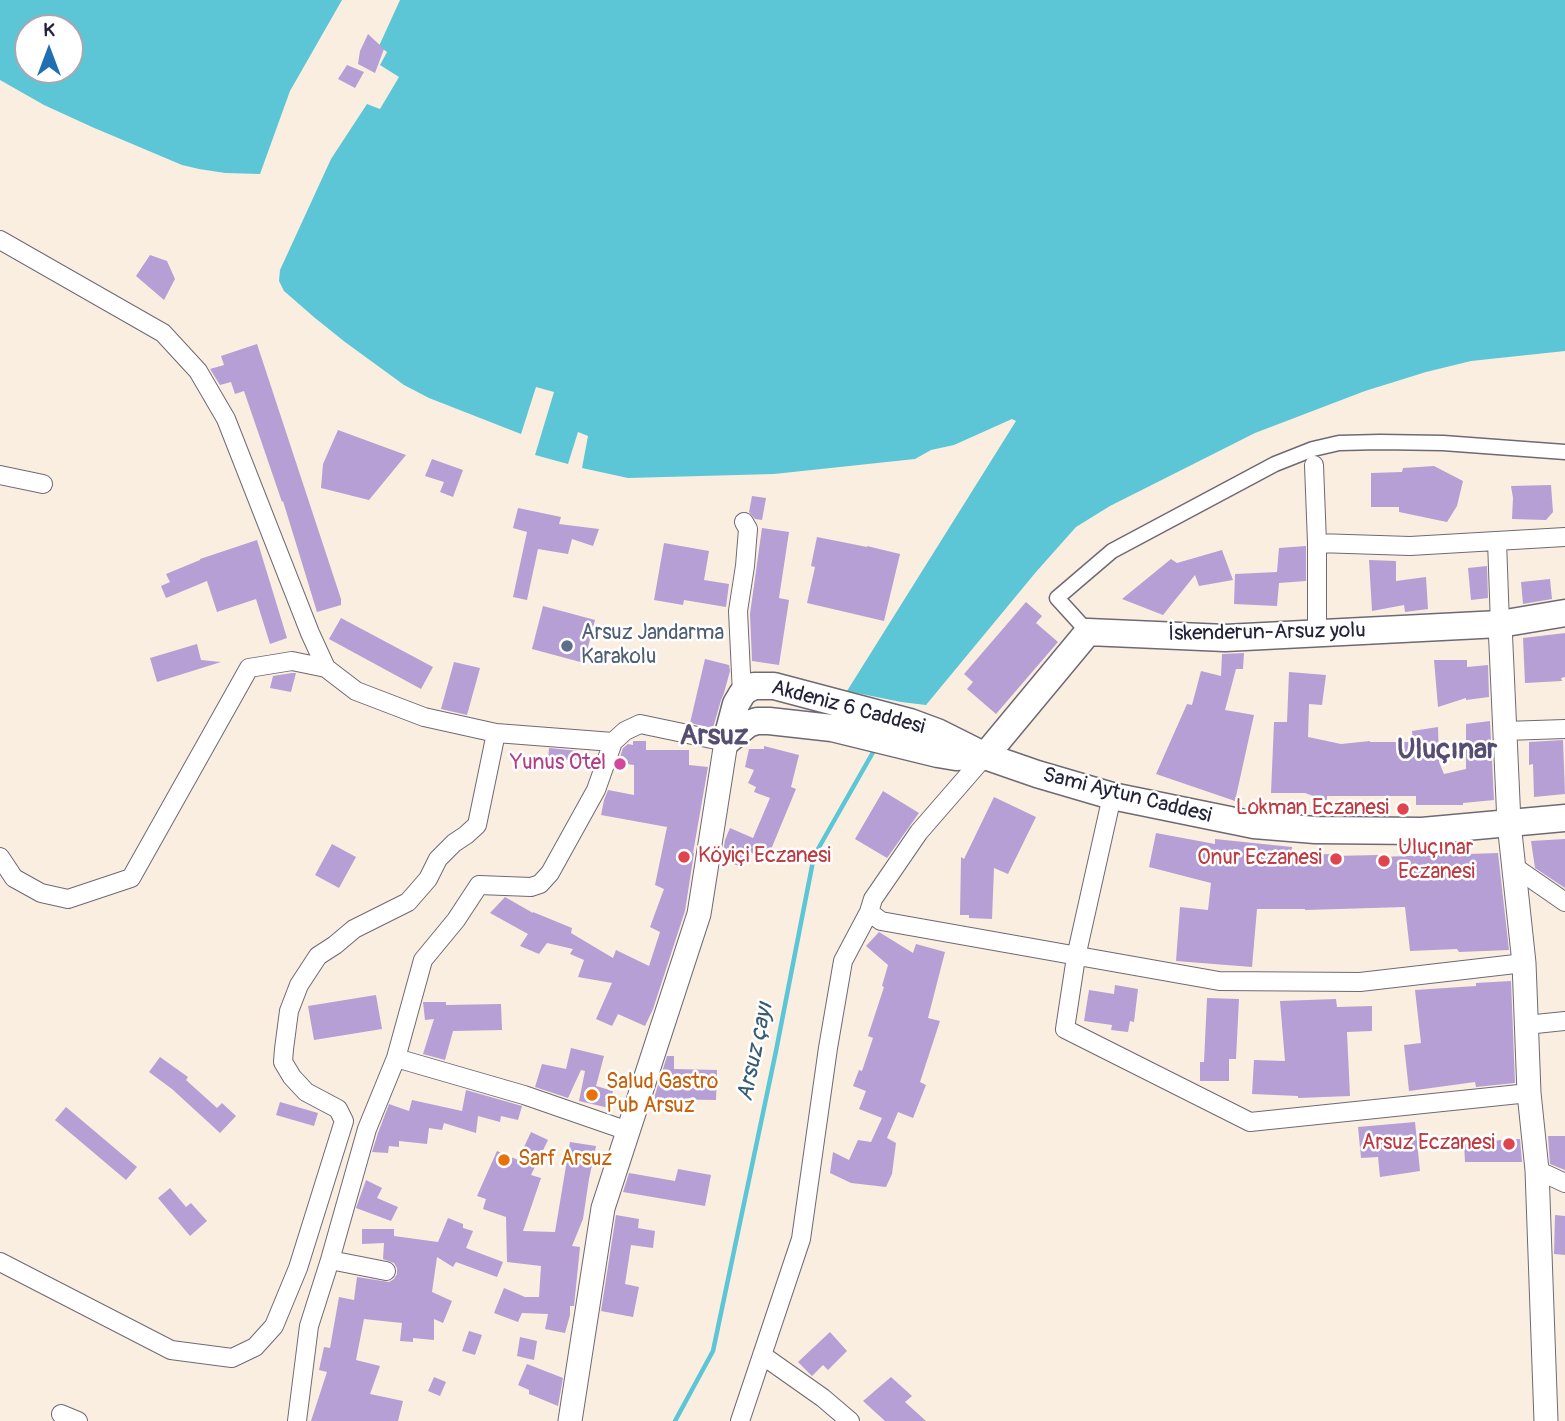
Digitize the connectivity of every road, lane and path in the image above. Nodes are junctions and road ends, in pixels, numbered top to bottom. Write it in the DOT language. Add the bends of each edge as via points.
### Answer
graph roads {
  1 [pos="0,240"];
  2 [pos="1565,452"];
  3 [pos="1314,465"];
  4 [pos="0,475"];
  5 [pos="43,484"];
  6 [pos="744,522"];
  7 [pos="1565,537"];
  8 [pos="1497,541"];
  9 [pos="1317,543"];
  10 [pos="1565,613"];
  11 [pos="1500,624"];
  12 [pos="1088,632"];
  13 [pos="1317,633"];
  14 [pos="326,668"];
  15 [pos="742,694"];
  16 [pos="1565,729"];
  17 [pos="1505,731"];
  18 [pos="496,733"];
  19 [pos="613,743"];
  20 [pos="726,743"];
  21 [pos="985,756"];
  22 [pos="1112,796"];
  23 [pos="1565,818"];
  24 [pos="1509,823"];
  25 [pos="0,857"];
  26 [pos="1513,866"];
  27 [pos="1565,902"];
  28 [pos="869,912"];
  29 [pos="1076,957"];
  30 [pos="1524,962"];
  31 [pos="1565,1021"];
  32 [pos="1526,1025"];
  33 [pos="396,1058"];
  34 [pos="1529,1093"];
  35 [pos="628,1131"];
  36 [pos="1538,1170"];
  37 [pos="1565,1183"];
  38 [pos="330,1260"];
  39 [pos="0,1262"];
  40 [pos="386,1271"];
  41 [pos="762,1355"];
  42 [pos="61,1414"];
  43 [pos="78,1421"];
  44 [pos="297,1421"];
  45 [pos="570,1421"];
  46 [pos="740,1421"];
  47 [pos="850,1421"];
  48 [pos="1545,1421"];
  1 -- 14 [label="street" via="163,333 198,371 226,419"];
  2 -- 12 [label="street" via="1380,442 1313,449 1275,464 1112,551 1057,598"];
  3 -- 9 [label="street"];
  4 -- 5 [label="street"];
  6 -- 15 [label="street" via="748,529 738,611"];
  7 -- 8 [label="street"];
  8 -- 9 [label="street" via="1410,546"];
  8 -- 11 [label="street"];
  9 -- 13 [label="street"];
  10 -- 11 [label="main road, İskenderun-Arsuz yolu"];
  11 -- 13 [label="main road, İskenderun-Arsuz yolu"];
  11 -- 17 [label="street"];
  12 -- 13 [label="main road, İskenderun-Arsuz yolu" via="1224,638"];
  12 -- 21 [label="main road"];
  14 -- 18 [label="street" via="356,691 424,717"];
  14 -- 25 [label="street" via="292,661 249,668 131,878 68,899 41,893 14,878"];
  15 -- 20 [label="main road, Akdeniz 6 Caddesi"];
  15 -- 21 [label="main road, Akdeniz 6 Caddesi" via="764,686 793,690 925,727"];
  16 -- 17 [label="street"];
  17 -- 24 [label="street"];
  18 -- 19 [label="street"];
  18 -- 39 [label="street" via="477,825 438,859 408,902 354,929 318,956 299,985 289,1011 284,1062 306,1092 338,1109 344,1121 298,1268 274,1326 255,1347 232,1358 171,1350"];
  19 -- 20 [label="street" via="640,724"];
  19 -- 33 [label="street" via="596,790 550,873 531,887 479,885 423,960"];
  20 -- 21 [label="main road, Akdeniz 6 Caddesi" via="757,721 842,731 947,756"];
  20 -- 35 [label="street" via="699,914"];
  21 -- 22 [label="main road, Sami Aytun Caddesi"];
  21 -- 28 [label="street" via="919,832"];
  22 -- 24 [label="main road, Sami Aytun Caddesi" via="1254,825 1315,830 1422,831"];
  22 -- 29 [label="street"];
  23 -- 24 [label="main road, Sami Aytun Caddesi"];
  24 -- 26 [label="street"];
  26 -- 27 [label="street"];
  26 -- 30 [label="street"];
  28 -- 29 [label="street" via="881,921"];
  28 -- 41 [label="street" via="843,961 801,1239"];
  29 -- 30 [label="street" via="1219,981 1360,982"];
  29 -- 34 [label="street" via="1065,1029 1250,1122"];
  30 -- 32 [label="street"];
  31 -- 32 [label="street"];
  32 -- 34 [label="street"];
  33 -- 35 [label="street"];
  33 -- 38 [label="street" via="367,1129"];
  34 -- 36 [label="street"];
  35 -- 45 [label="street" via="603,1208"];
  36 -- 37 [label="street"];
  36 -- 48 [label="street"];
  38 -- 40 [label="street"];
  38 -- 44 [label="street" via="309,1326"];
  41 -- 46 [label="street"];
  41 -- 47 [label="street"];
  42 -- 43 [label="street"];
}
